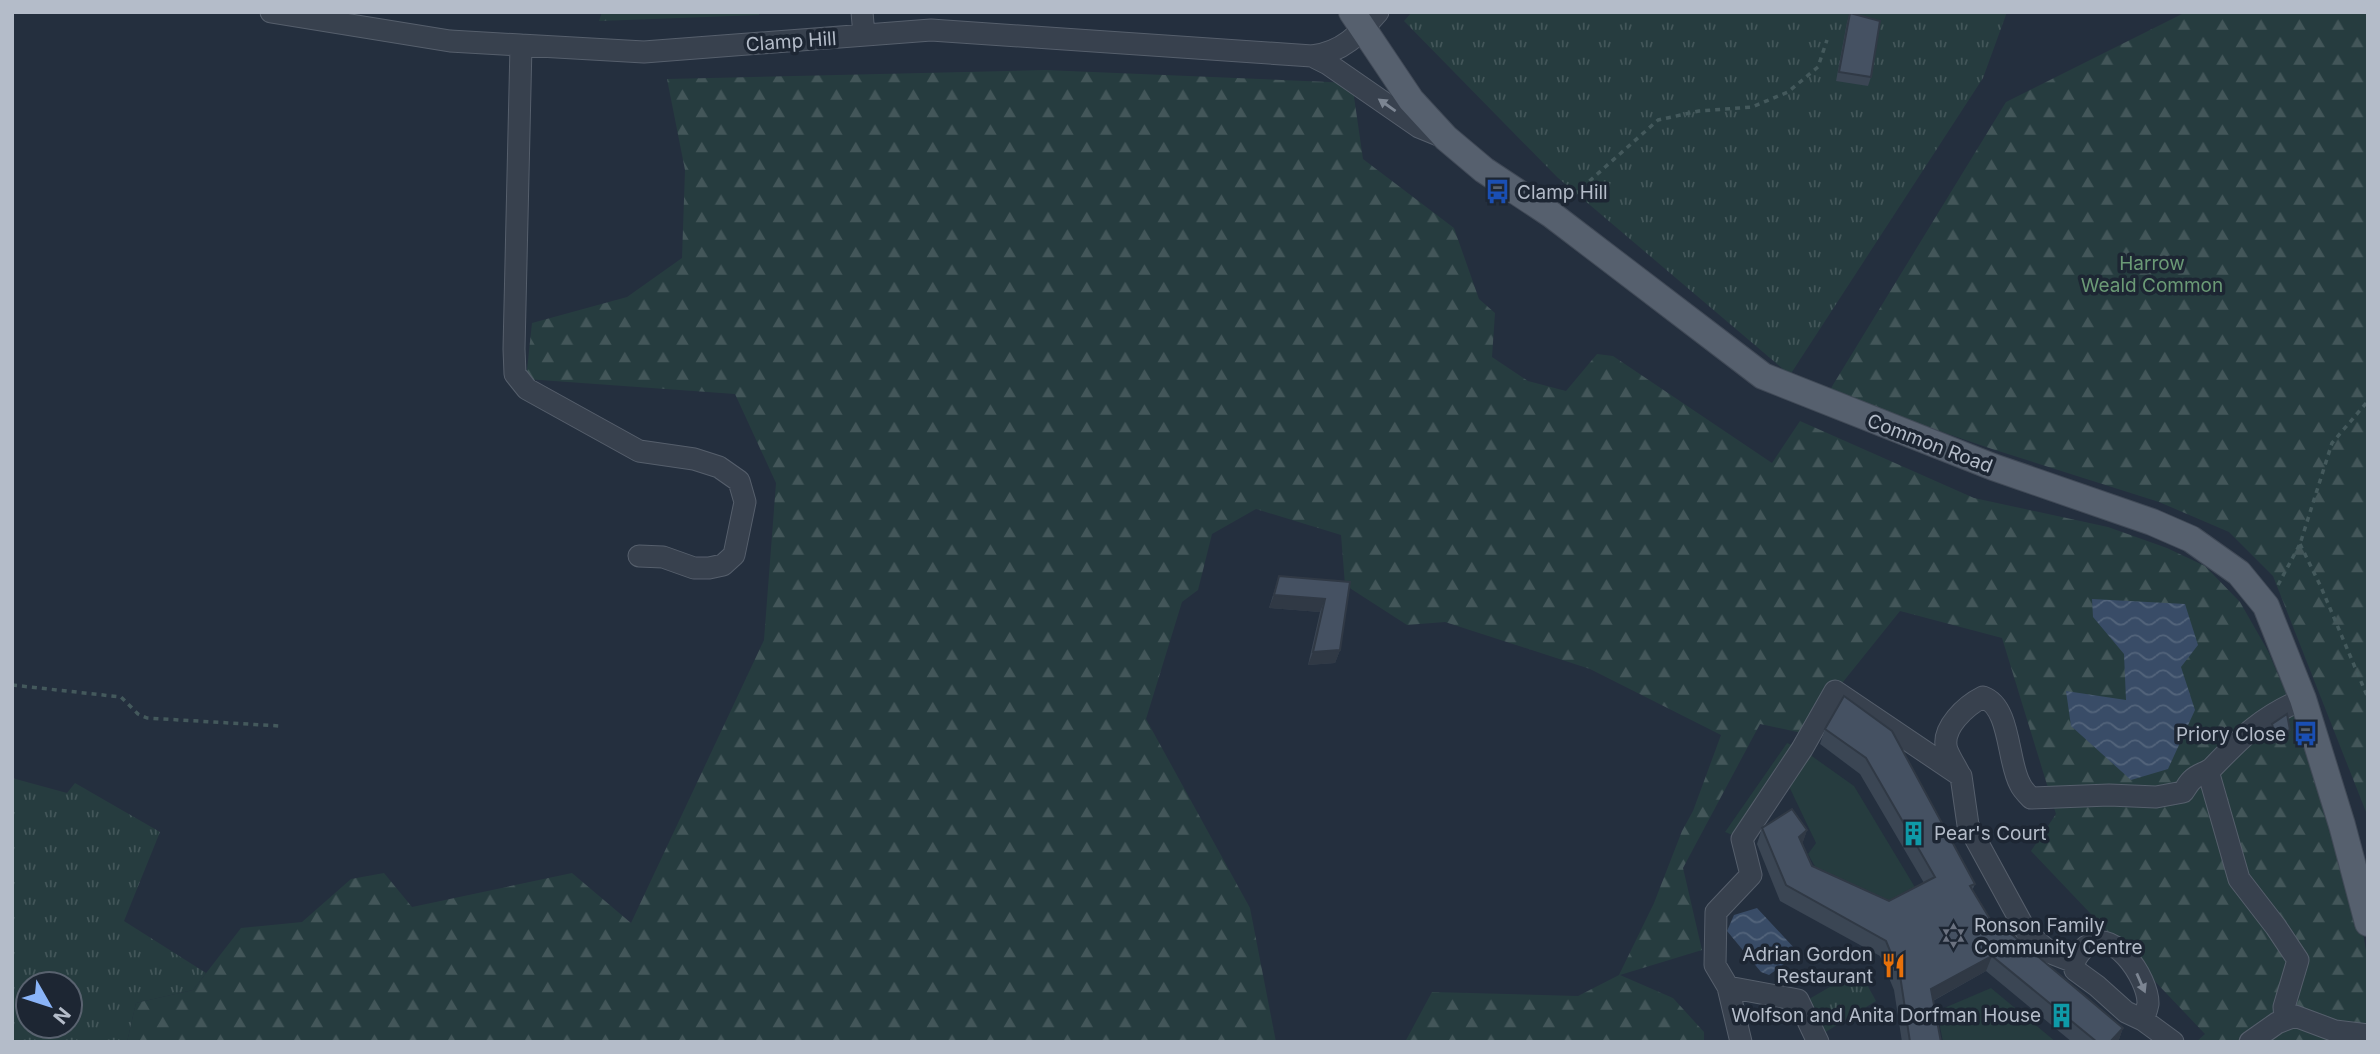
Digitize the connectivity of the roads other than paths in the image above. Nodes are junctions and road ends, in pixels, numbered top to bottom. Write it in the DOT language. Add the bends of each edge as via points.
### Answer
graph roads {
  1 [pos="271,12"];
  2 [pos="862,12"];
  3 [pos="1364,18"];
  4 [pos="864,35"];
  5 [pos="522,45"];
  6 [pos="1312,57"];
  7 [pos="1447,138"];
  8 [pos="639,556"];
  9 [pos="2303,699"];
  10 [pos="2208,771"];
  11 [pos="1961,776"];
  12 [pos="2368,923"];
  13 [pos="2074,962"];
  14 [pos="1728,987"];
  15 [pos="2296,1019"];
  16 [pos="2143,1020"];
  17 [pos="2360,1035"];
  18 [pos="1741,1042"];
  19 [pos="1818,1042"];
  20 [pos="2173,1042"];
  21 [pos="2250,1042"];
  1 -- 5 [label="street, Clamp Hill" via="450,41"];
  2 -- 4 [label="street"];
  3 -- 6 [label="street, Clamp Hill" via="1331,54"];
  3 -- 7 [label="main road, Common Road" via="1411,100"];
  4 -- 5 [label="street, Clamp Hill" via="644,52"];
  4 -- 6 [label="street, Clamp Hill" via="931,30"];
  5 -- 8 [label="street" via="515,374 527,389 639,451 719,467 738,481 745,502 734,555 723,565 694,568 663,557"];
  7 -- 6 [label="street, Clamp Hill, one-way" via="1419,127"];
  7 -- 9 [label="main road, Common Road" via="1763,376 2191,539 2239,573 2266,606"];
  9 -- 10 [label="street" via="2259,722"];
  9 -- 12 [label="main road, Common Road"];
  10 -- 11 [label="street" via="2193,778 2183,792 2166,796 2031,798 2015,773 2002,719 1992,702 1983,697 1961,714 1948,733 1947,749"];
  10 -- 15 [label="street" via="2239,879 2298,960 2284,1007"];
  11 -- 13 [label="street" via="1968,825 2027,933 2051,953"];
  11 -- 14 [label="street" via="1835,691 1742,839 1751,875 1716,912 1715,965"];
  13 -- 16 [label="street" via="2075,970 2126,1012"];
  13 -- 16 [label="street, one-way" via="2093,942 2107,941 2118,947 2145,990 2148,1003"];
  14 -- 18 [label="street"];
  14 -- 19 [label="street" via="1798,1000"];
  15 -- 17 [label="street"];
  15 -- 21 [label="street"];
  16 -- 20 [label="street"];
}
